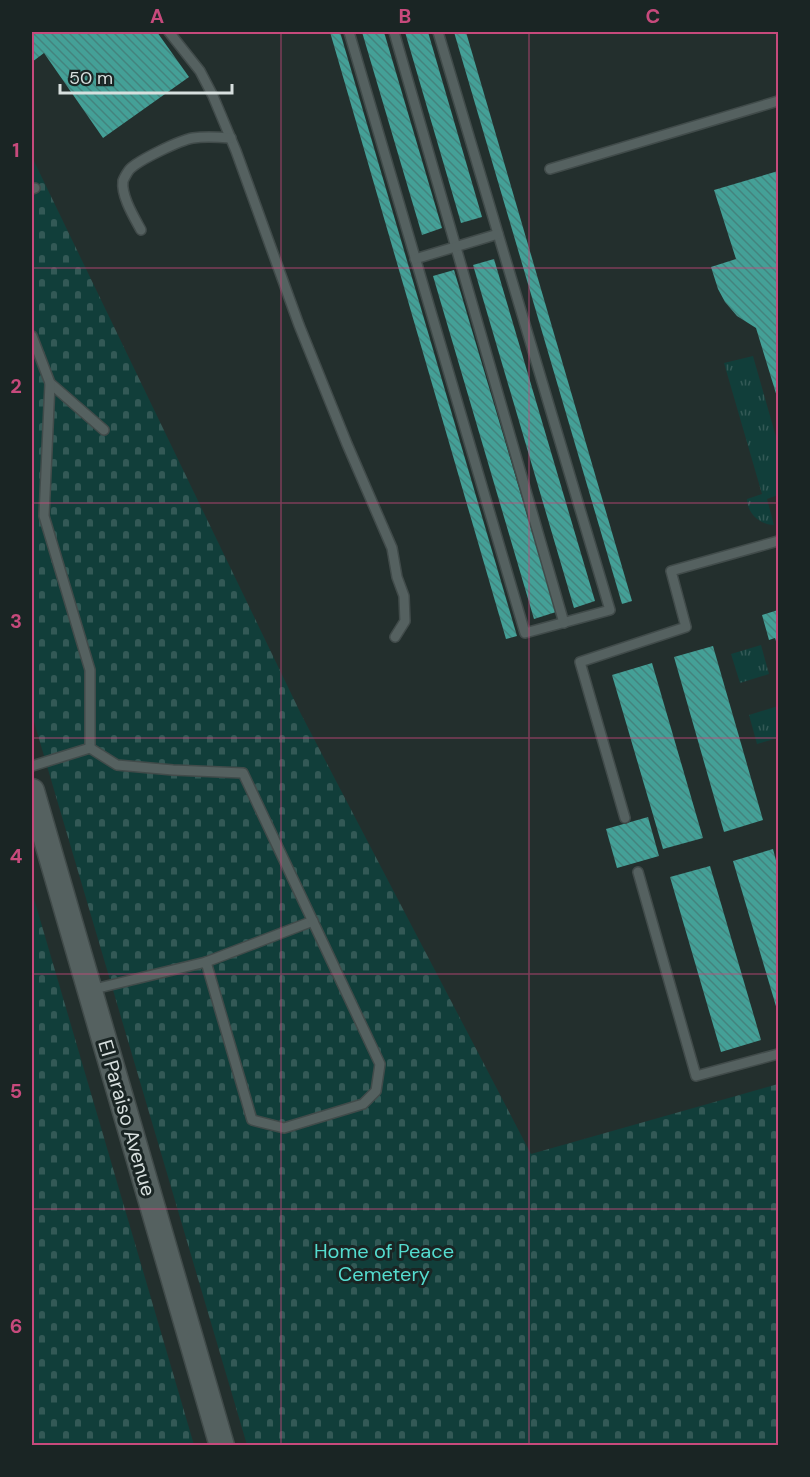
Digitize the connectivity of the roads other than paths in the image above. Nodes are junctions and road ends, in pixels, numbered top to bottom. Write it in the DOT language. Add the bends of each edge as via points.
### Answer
graph roads {
  1 [pos="169,32"];
  2 [pos="350,32"];
  3 [pos="394,32"];
  4 [pos="438,32"];
  5 [pos="778,101"];
  6 [pos="231,138"];
  7 [pos="550,169"];
  8 [pos="141,230"];
  9 [pos="498,234"];
  10 [pos="456,248"];
  11 [pos="416,259"];
  12 [pos="32,336"];
  13 [pos="50,383"];
  14 [pos="104,430"];
  15 [pos="778,541"];
  16 [pos="564,623"];
  17 [pos="395,637"];
  18 [pos="90,748"];
  19 [pos="32,766"];
  20 [pos="32,791"];
  21 [pos="625,818"];
  22 [pos="638,872"];
  23 [pos="313,921"];
  24 [pos="206,962"];
  25 [pos="89,990"];
  26 [pos="778,1054"];
  27 [pos="222,1446"];
  1 -- 6 [label="lane" via="200,71"];
  2 -- 11 [label="lane"];
  3 -- 10 [label="lane"];
  4 -- 9 [label="lane"];
  5 -- 7 [label="lane"];
  6 -- 8 [label="lane" via="190,139 129,169 123,180 125,192"];
  6 -- 17 [label="lane" via="299,325 393,548 404,596 405,621"];
  9 -- 10 [label="lane"];
  9 -- 16 [label="lane" via="610,610"];
  10 -- 11 [label="lane"];
  10 -- 16 [label="lane"];
  11 -- 16 [label="lane" via="525,633"];
  12 -- 13 [label="lane"];
  13 -- 14 [label="lane"];
  13 -- 18 [label="lane" via="44,516 90,670"];
  15 -- 21 [label="lane" via="671,571 686,627 580,662"];
  18 -- 19 [label="lane"];
  18 -- 23 [label="lane" via="117,765 243,773"];
  20 -- 25 [label="street, El Paraiso Avenue"];
  22 -- 26 [label="lane" via="696,1076"];
  23 -- 24 [label="lane"];
  23 -- 24 [label="lane" via="380,1064 376,1091 363,1104 284,1128 252,1120"];
  24 -- 25 [label="lane"];
  25 -- 27 [label="street, El Paraiso Avenue"];
}
